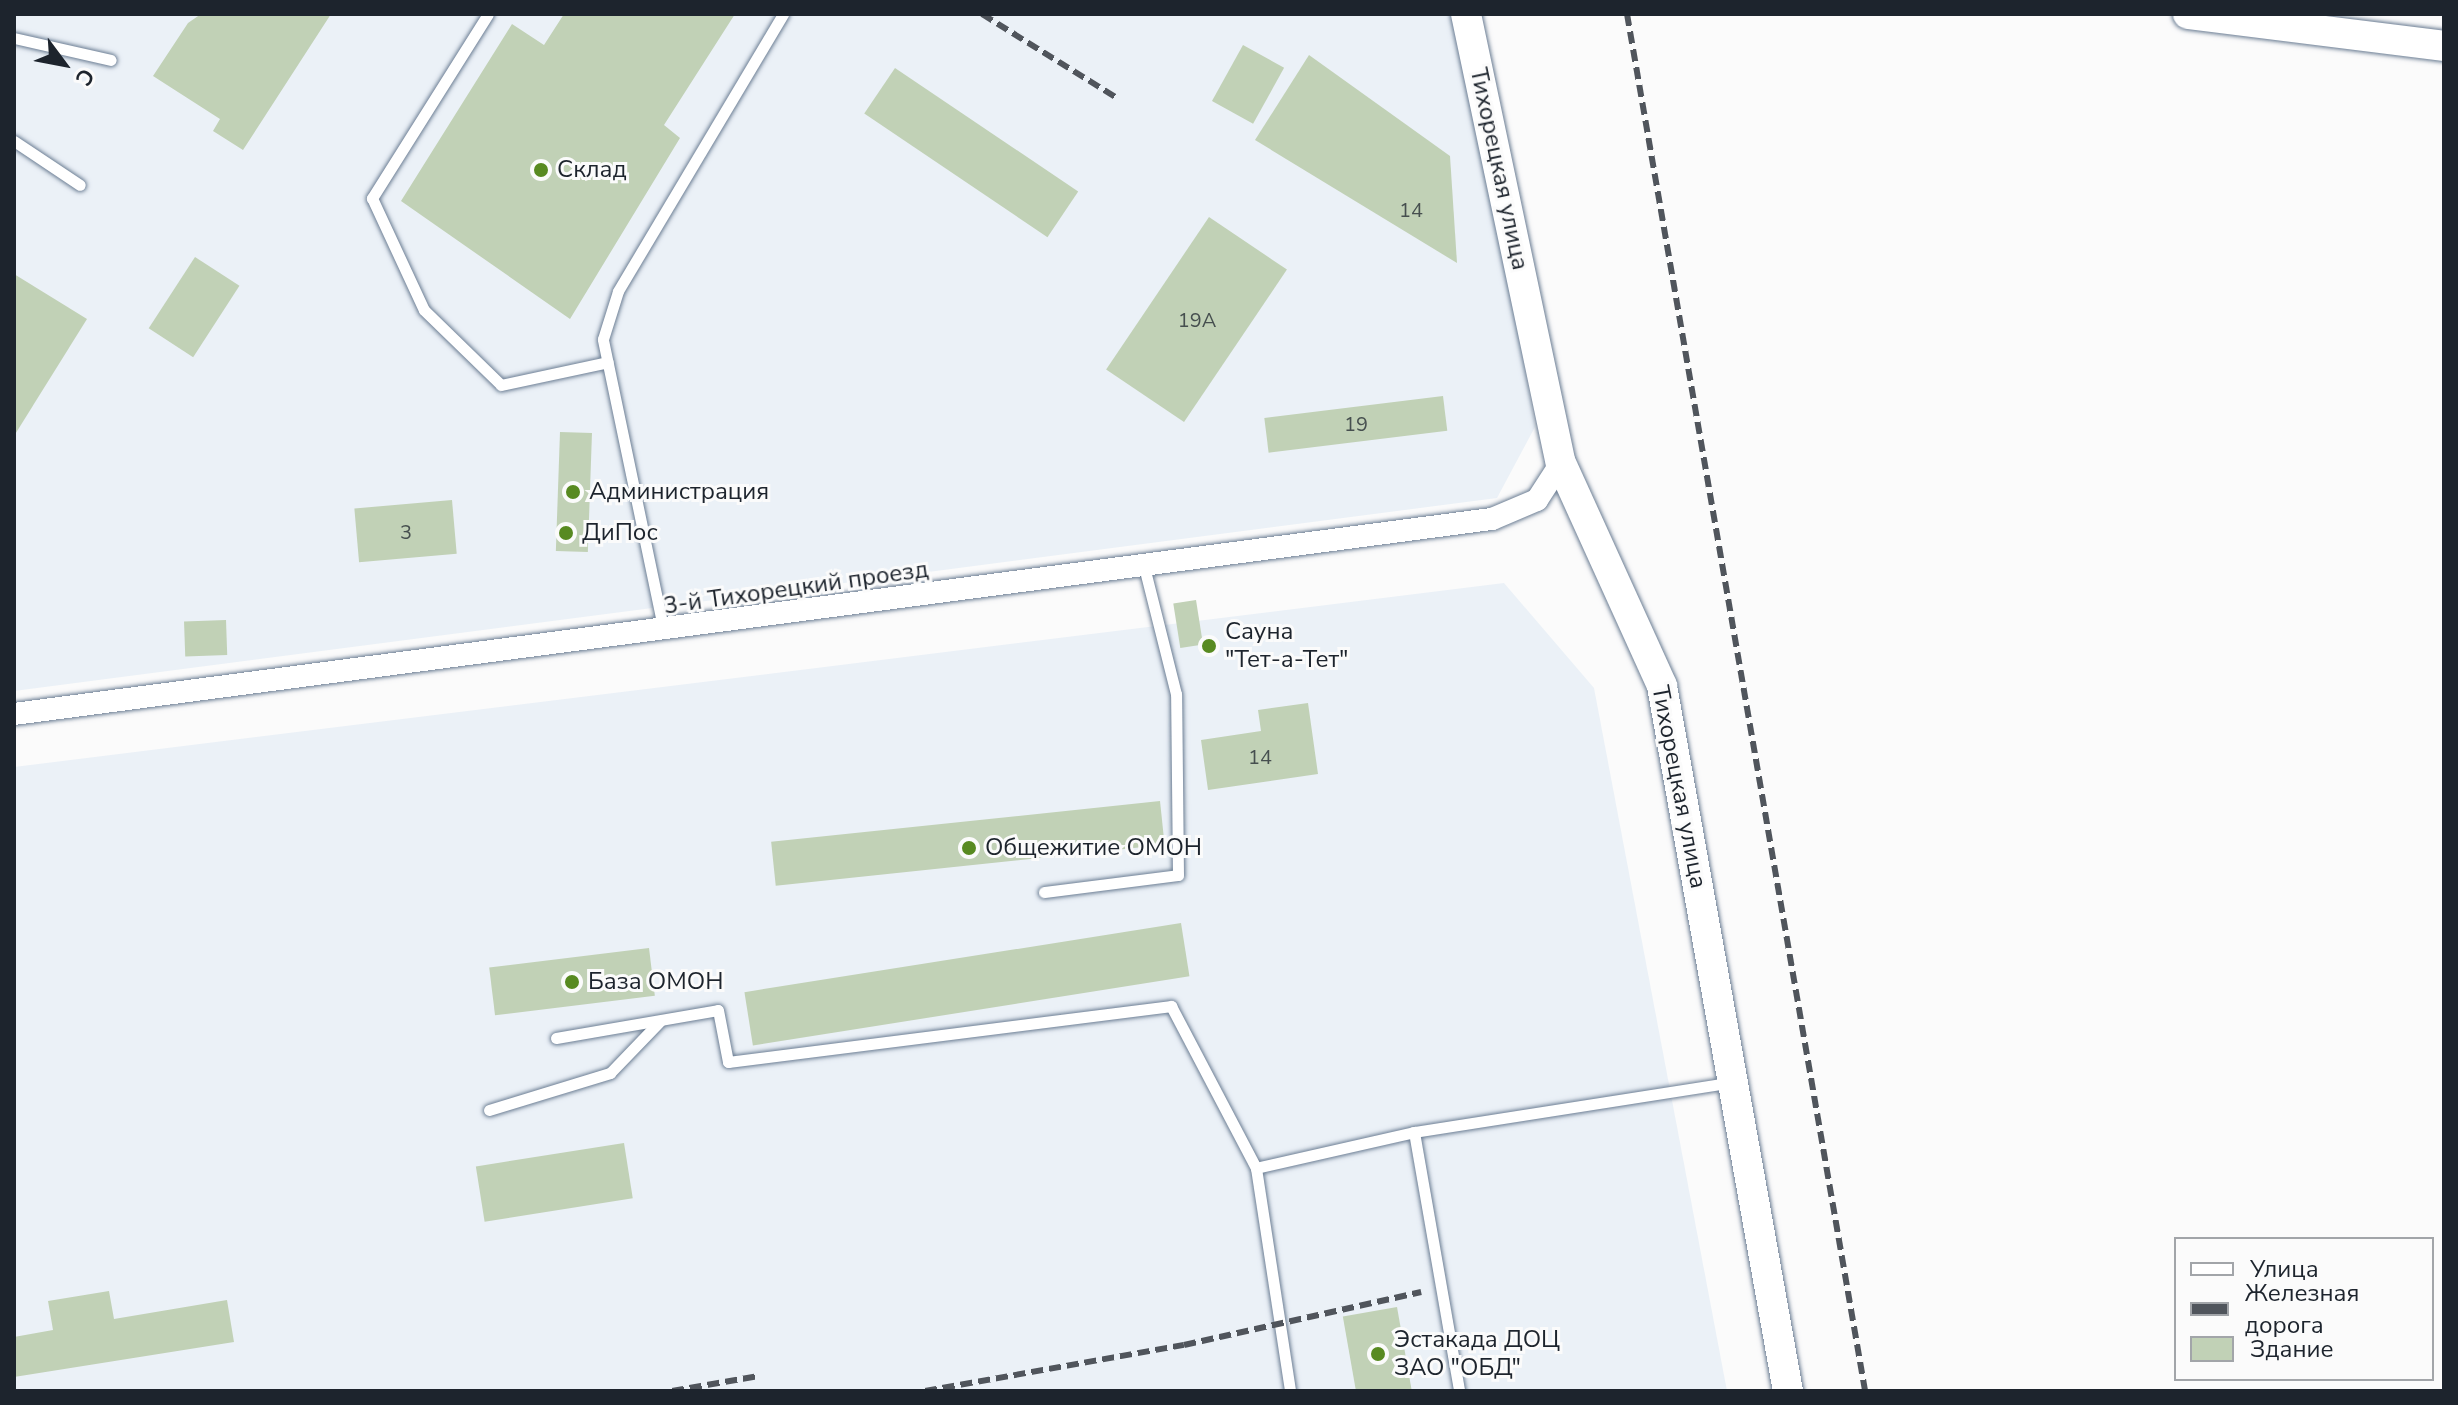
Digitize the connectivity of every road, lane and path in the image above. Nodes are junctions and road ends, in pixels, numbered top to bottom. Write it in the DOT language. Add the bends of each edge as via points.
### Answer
graph roads {
  1 [pos="488,14"];
  2 [pos="783,14"];
  3 [pos="1466,14"];
  4 [pos="2188,14"];
  5 [pos="14,38"];
  6 [pos="2444,46"];
  7 [pos="111,60"];
  8 [pos="14,141"];
  9 [pos="80,185"];
  10 [pos="608,362"];
  11 [pos="1561,463"];
  12 [pos="1144,567"];
  13 [pos="664,632"];
  14 [pos="14,714"];
  15 [pos="1044,892"];
  16 [pos="660,1020"];
  17 [pos="556,1038"];
  18 [pos="1733,1081"];
  19 [pos="489,1110"];
  20 [pos="1414,1132"];
  21 [pos="1256,1168"];
  22 [pos="1290,1391"];
  23 [pos="1459,1391"];
  24 [pos="1788,1391"];
  1 -- 10 [label="lane" via="372,198 424,310 501,385"];
  2 -- 10 [label="lane" via="618,291 603,339"];
  3 -- 11 [label="street, Тихорецкая улица"];
  4 -- 6 [label="street"];
  5 -- 7 [label="lane"];
  8 -- 9 [label="lane"];
  10 -- 13 [label="lane"];
  11 -- 12 [label="street, 3-й Тихорецкий проезд" via="1537,500 1492,519"];
  11 -- 18 [label="street, Тихорецкая улица" via="1662,686"];
  12 -- 13 [label="street, 3-й Тихорецкий проезд"];
  12 -- 15 [label="lane" via="1176,694 1178,875"];
  13 -- 14 [label="street, 3-й Тихорецкий проезд"];
  16 -- 17 [label="lane"];
  16 -- 19 [label="lane" via="610,1073"];
  16 -- 21 [label="lane" via="718,1010 728,1062 1171,1006"];
  18 -- 20 [label="lane"];
  18 -- 24 [label="street, Тихорецкая улица"];
  20 -- 21 [label="lane"];
  20 -- 23 [label="lane"];
  21 -- 22 [label="lane"];
}
